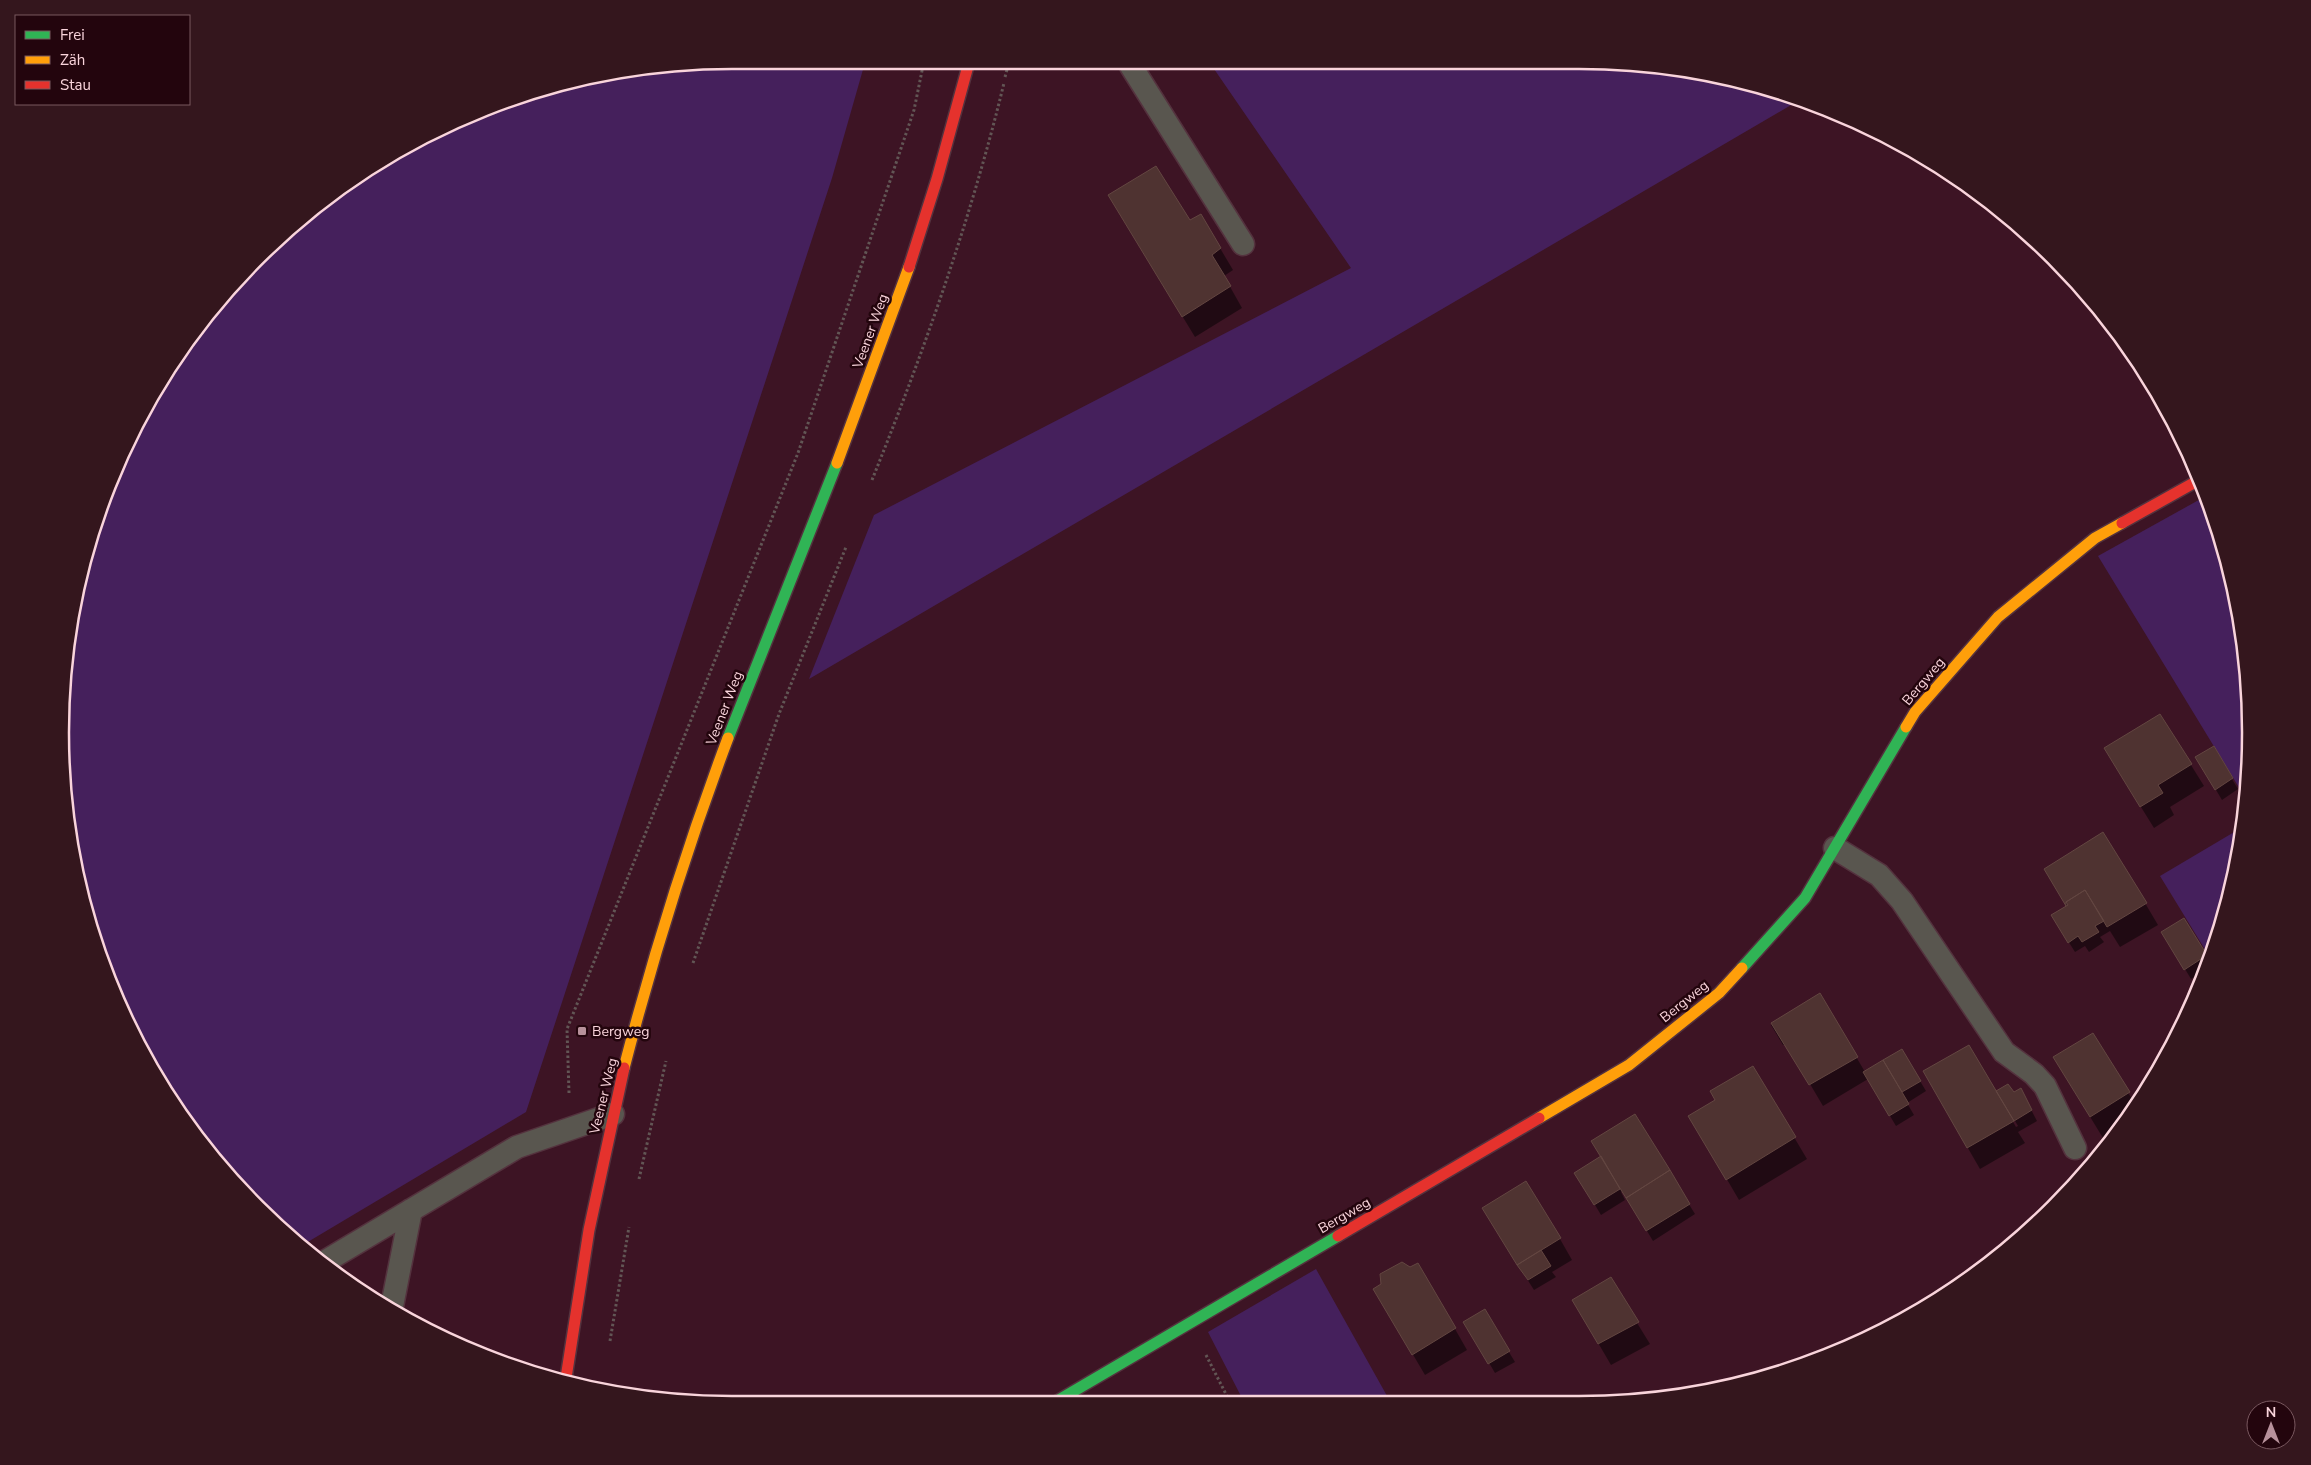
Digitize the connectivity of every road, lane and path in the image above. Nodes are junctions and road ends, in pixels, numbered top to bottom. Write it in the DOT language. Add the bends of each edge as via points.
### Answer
graph roads {
  1 [pos="967,69"];
  2 [pos="1007,69"];
  3 [pos="1133,69"];
  4 [pos="1243,244"];
  5 [pos="871,483"];
  6 [pos="2194,483"];
  7 [pos="849,538"];
  8 [pos="1835,848"];
  9 [pos="690,972"];
  10 [pos="667,1058"];
  11 [pos="612,1114"];
  12 [pos="2075,1148"];
  13 [pos="638,1184"];
  14 [pos="411,1210"];
  15 [pos="630,1223"];
  16 [pos="329,1259"];
  17 [pos="393,1302"];
  18 [pos="1190,1324"];
  19 [pos="609,1349"];
  20 [pos="566,1375"];
  21 [pos="1066,1396"];
  22 [pos="1227,1396"];
  1 -- 11 [label="street, Veener Weg" via="944,163 875,364 706,796 650,970"];
  2 -- 5 [label="path" via="986,156 919,362"];
  3 -- 4 [label="lane"];
  6 -- 8 [label="street, Bergweg" via="2095,538 1998,617 1915,712"];
  7 -- 9 [label="path" via="779,714"];
  8 -- 12 [label="lane" via="1879,875 1902,901 2004,1052 2045,1086"];
  8 -- 18 [label="street, Bergweg" via="1805,898 1718,993 1629,1065"];
  10 -- 13 [label="path"];
  11 -- 14 [label="lane" via="517,1147"];
  11 -- 20 [label="street, Veener Weg" via="583,1258"];
  14 -- 16 [label="lane"];
  14 -- 17 [label="lane"];
  15 -- 19 [label="path"];
  18 -- 21 [label="street, Bergweg"];
  18 -- 22 [label="path"];
}
